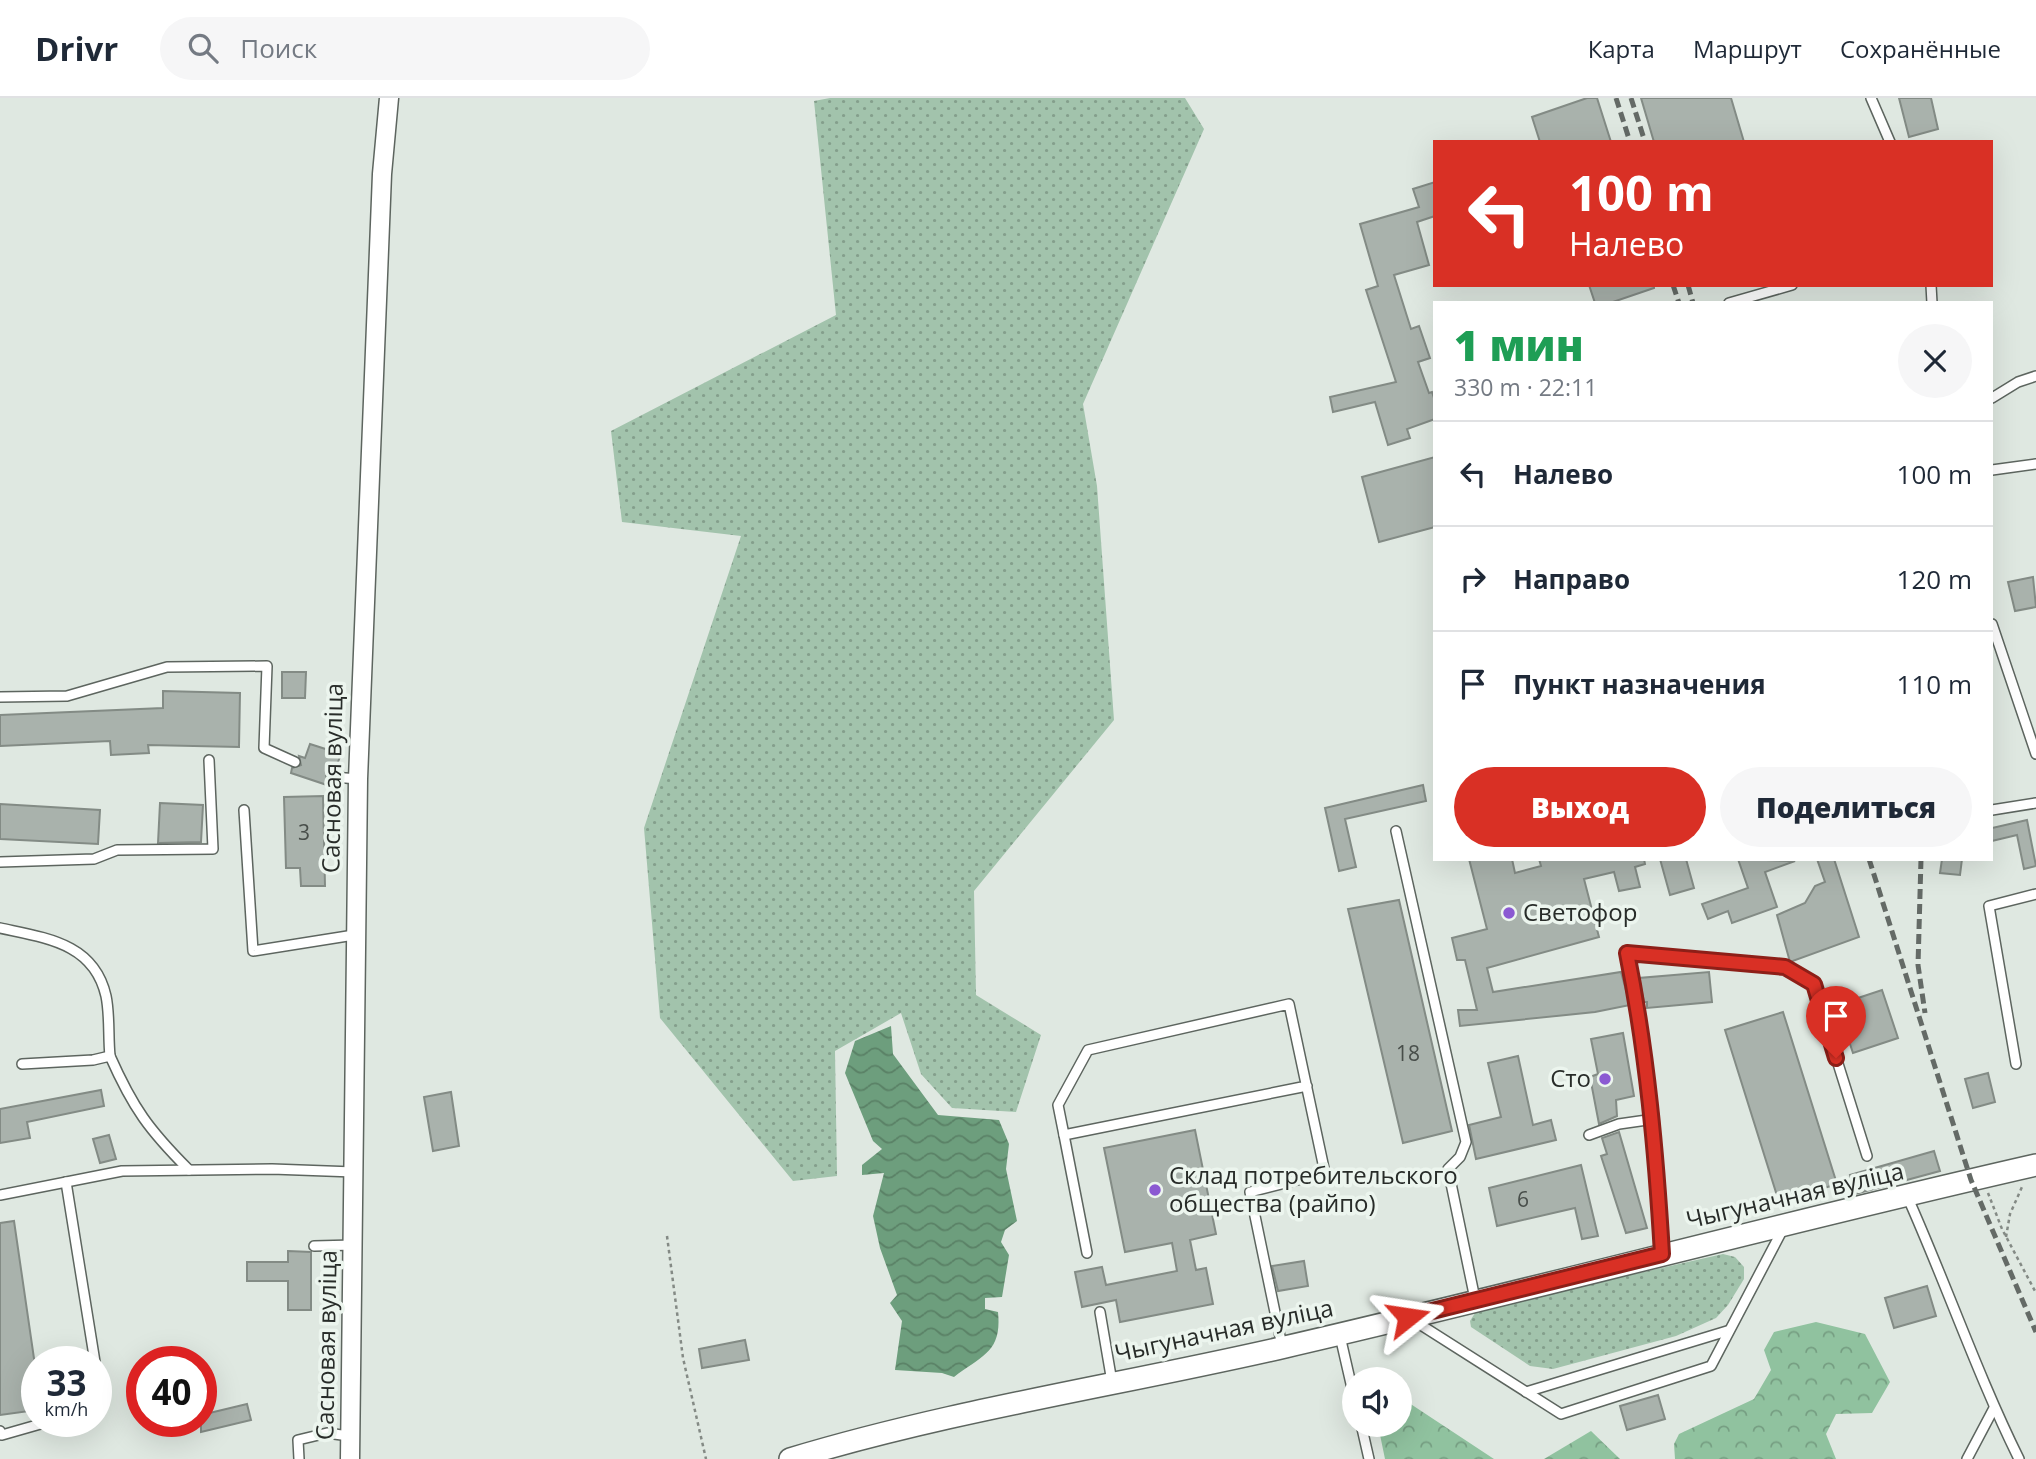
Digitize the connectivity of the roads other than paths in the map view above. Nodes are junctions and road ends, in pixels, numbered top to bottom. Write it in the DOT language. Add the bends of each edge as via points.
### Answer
graph roads {
  1 [pos="388,98"];
  2 [pos="1871,98"];
  3 [pos="1889,140"];
  4 [pos="1785,287"];
  5 [pos="1736,301"];
  6 [pos="2036,376"];
  7 [pos="1993,397"];
  8 [pos="2036,464"];
  9 [pos="1993,470"];
  10 [pos="1993,627"];
  11 [pos="0,697"];
  12 [pos="2036,754"];
  13 [pos="209,760"];
  14 [pos="295,762"];
  15 [pos="333,777"];
  16 [pos="358,779"];
  17 [pos="2036,803"];
  18 [pos="244,810"];
  19 [pos="1993,810"];
  20 [pos="1396,831"];
  21 [pos="0,862"];
  22 [pos="2036,894"];
  23 [pos="0,928"];
  24 [pos="354,935"];
  25 [pos="110,1056"];
  26 [pos="22,1064"];
  27 [pos="2016,1064"];
  28 [pos="1307,1086"];
  29 [pos="1654,1119"];
  30 [pos="1063,1135"];
  31 [pos="1589,1135"];
  32 [pos="1867,1156"];
  33 [pos="189,1170"];
  34 [pos="354,1172"];
  35 [pos="2032,1172"];
  36 [pos="66,1182"];
  37 [pos="0,1195"];
  38 [pos="1907,1196"];
  39 [pos="1784,1227"];
  40 [pos="354,1245"];
  41 [pos="314,1246"];
  42 [pos="1087,1253"];
  43 [pos="1662,1254"];
  44 [pos="1475,1299"];
  45 [pos="1100,1312"];
  46 [pos="1408,1317"];
  47 [pos="1727,1331"];
  48 [pos="1340,1334"];
  49 [pos="92,1346"];
  50 [pos="1282,1348"];
  51 [pos="1347,1367"];
  52 [pos="1112,1382"];
  53 [pos="1526,1392"];
  54 [pos="1994,1408"];
  55 [pos="21,1430"];
  56 [pos="0,1431"];
  57 [pos="349,1436"];
  58 [pos="1364,1437"];
  59 [pos="299,1459"];
  60 [pos="350,1459"];
  61 [pos="790,1459"];
  62 [pos="1369,1459"];
  63 [pos="1967,1459"];
  64 [pos="2020,1459"];
  1 -- 16 [label="street, Сасновая вуліца"];
  2 -- 3 [label="lane"];
  4 -- 5 [label="lane"];
  6 -- 7 [label="lane"];
  8 -- 9 [label="lane"];
  10 -- 12 [label="lane"];
  11 -- 14 [label="lane" via="66,696 167,667 267,666 264,748"];
  13 -- 21 [label="lane" via="213,849 117,850 94,859"];
  15 -- 16 [label="lane"];
  16 -- 24 [label="street, Сасновая вуліца"];
  17 -- 19 [label="lane"];
  18 -- 24 [label="lane" via="253,951"];
  20 -- 44 [label="lane" via="1466,1142 1448,1169"];
  22 -- 27 [label="lane" via="1989,906"];
  23 -- 25 [label="lane" via="59,941 80,951 96,968 107,998"];
  24 -- 34 [label="street, Сасновая вуліца"];
  25 -- 26 [label="lane"];
  25 -- 33 [label="lane" via="151,1132"];
  28 -- 30 [label="lane"];
  28 -- 30 [label="lane" via="1289,1004 1088,1050 1058,1105"];
  28 -- 50 [label="lane" via="1325,1172 1250,1192"];
  29 -- 31 [label="lane" via="1619,1124"];
  29 -- 32 [label="lane" via="1627,953 1785,967 1814,984"];
  29 -- 43 [label="lane"];
  30 -- 42 [label="lane"];
  33 -- 34 [label="lane"];
  33 -- 36 [label="lane" via="122,1171"];
  34 -- 40 [label="street, Сасновая вуліца"];
  35 -- 38 [label="street, Чыгуначная вуліца" via="1982,1177"];
  36 -- 37 [label="lane"];
  36 -- 49 [label="lane"];
  38 -- 39 [label="street, Чыгуначная вуліца"];
  38 -- 54 [label="lane"];
  39 -- 43 [label="street, Чыгуначная вуліца"];
  39 -- 47 [label="lane"];
  40 -- 41 [label="lane"];
  40 -- 57 [label="street, Сасновая вуліца"];
  43 -- 44 [label="street, Чыгуначная вуліца"];
  44 -- 46 [label="street, Чыгуначная вуліца"];
  45 -- 52 [label="lane"];
  46 -- 48 [label="street, Чыгуначная вуліца"];
  46 -- 53 [label="lane"];
  47 -- 53 [label="lane"];
  47 -- 53 [label="lane" via="1711,1367 1561,1414"];
  48 -- 50 [label="street, Чыгуначная вуліца"];
  48 -- 51 [label="lane"];
  50 -- 52 [label="street, Чыгуначная вуліца"];
  52 -- 61 [label="street, Чыгуначная вуліца" via="850,1441"];
  54 -- 63 [label="lane"];
  54 -- 64 [label="lane"];
  55 -- 56 [label="lane" via="2,1435"];
  57 -- 59 [label="lane" via="327,1433 298,1440"];
  57 -- 60 [label="street, Сасновая вуліца"];
  58 -- 62 [label="lane"];
}
